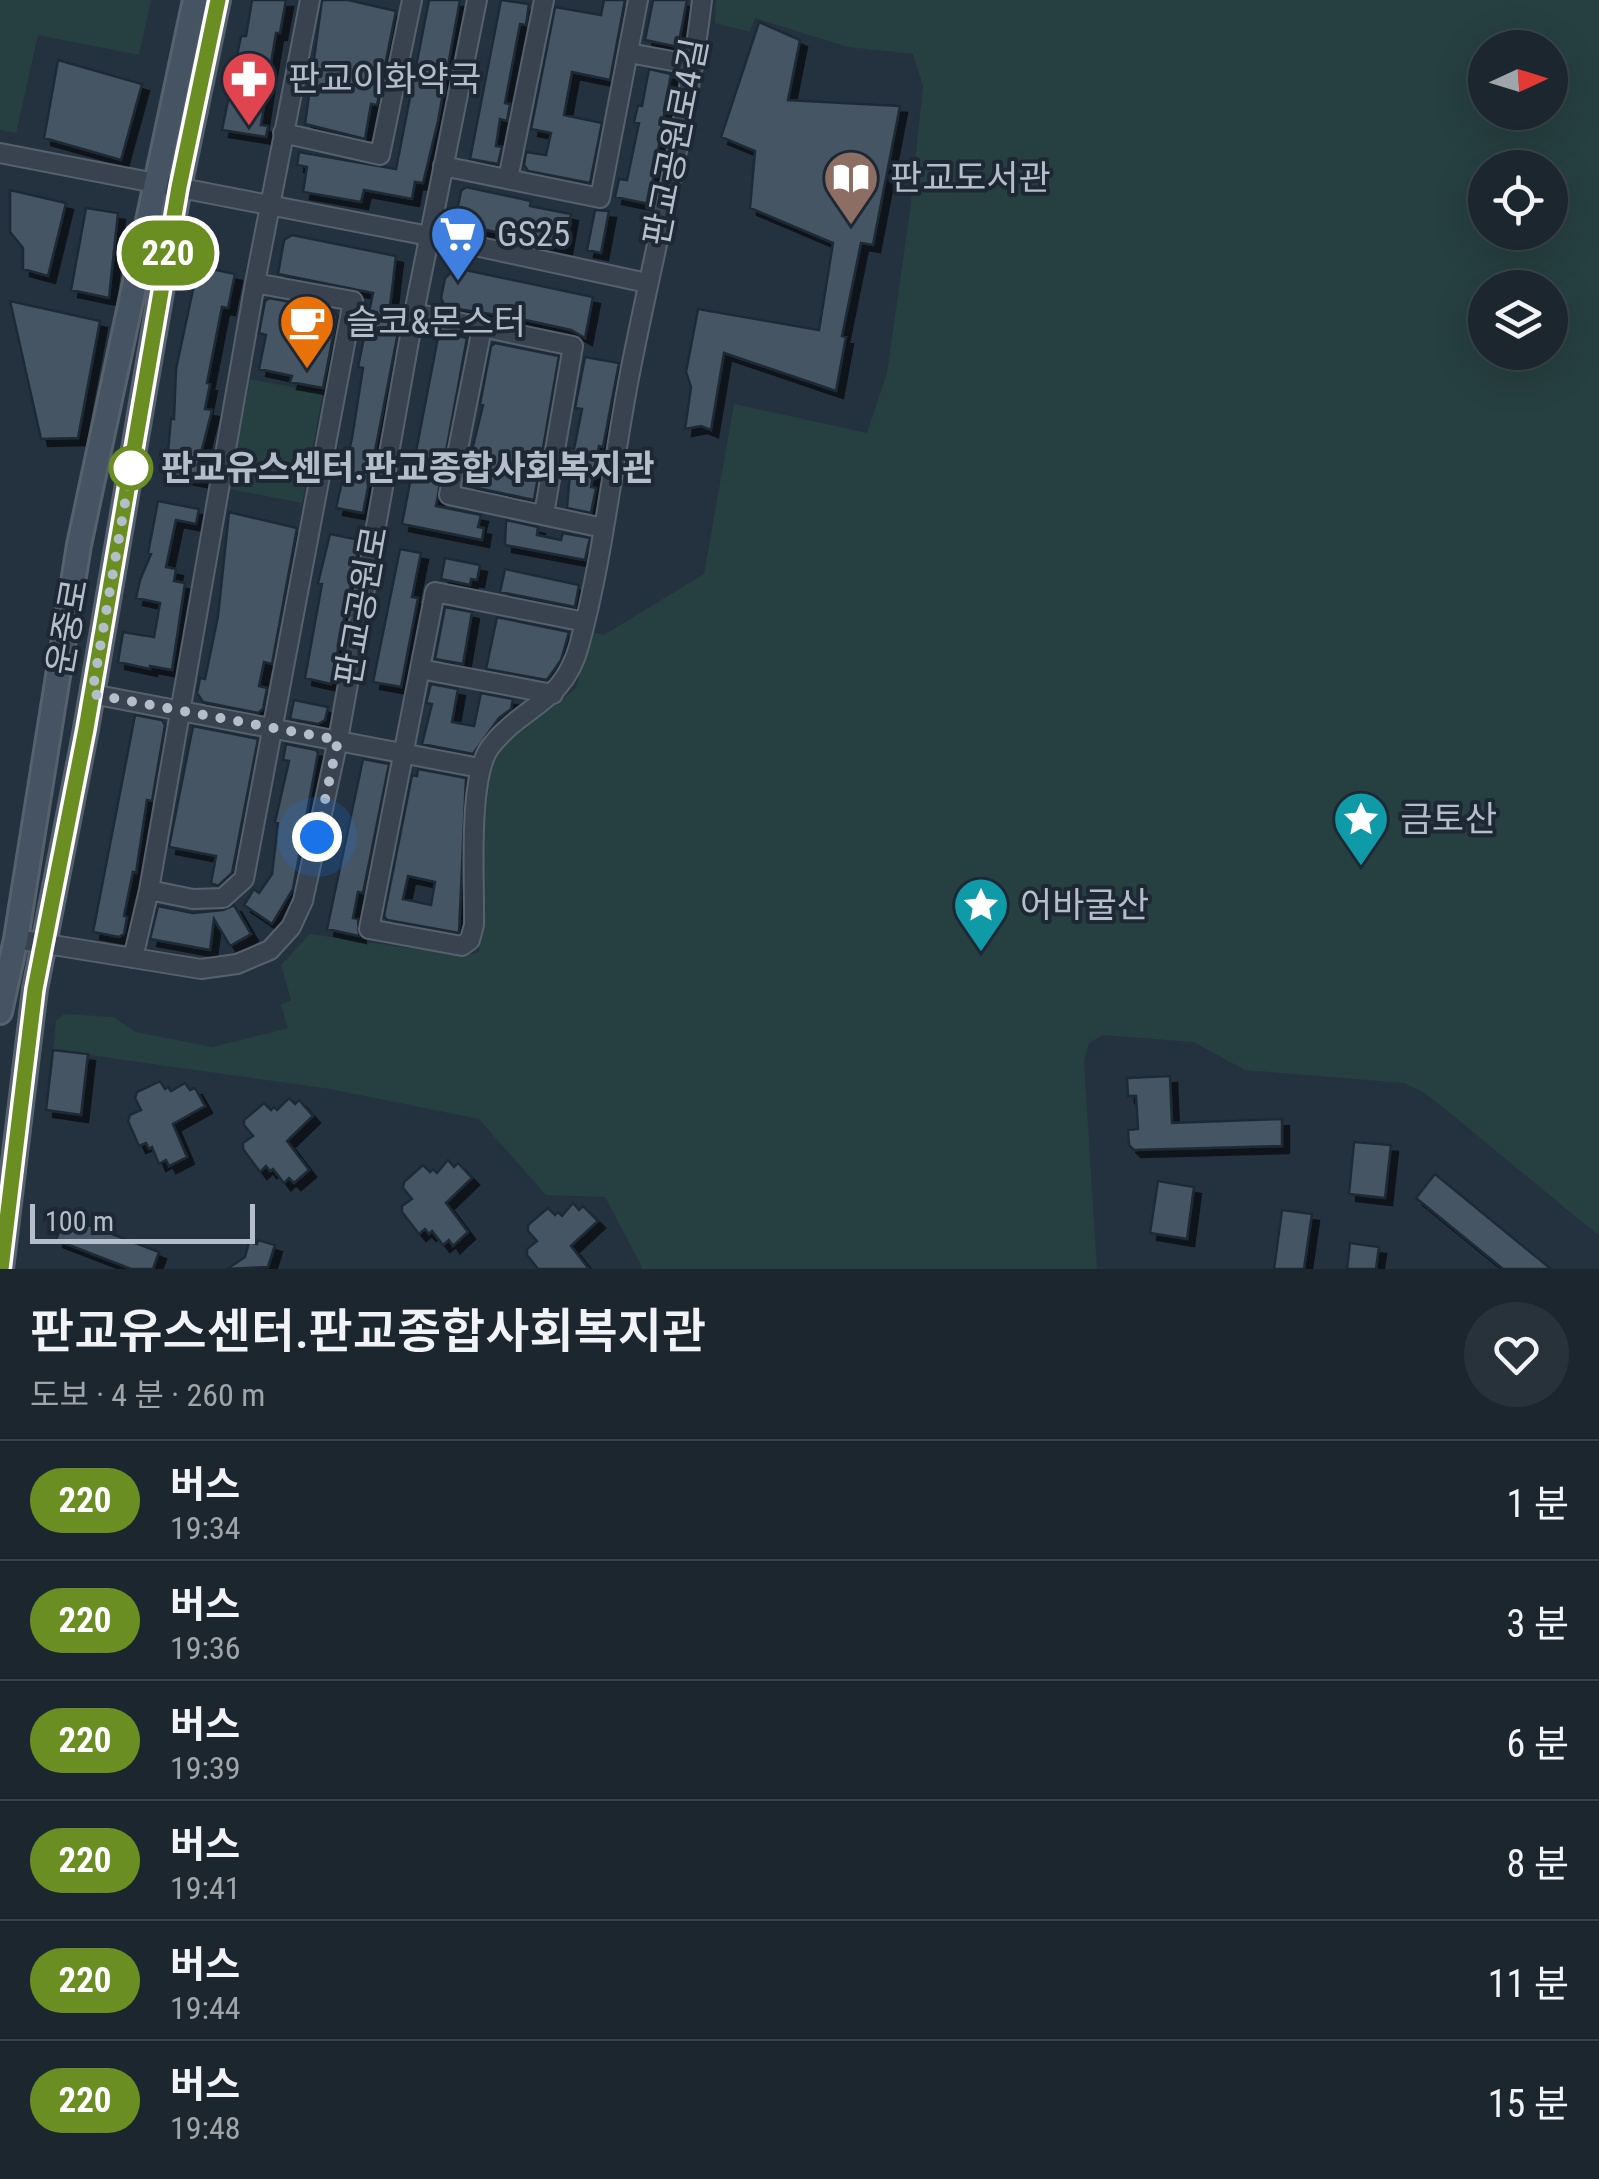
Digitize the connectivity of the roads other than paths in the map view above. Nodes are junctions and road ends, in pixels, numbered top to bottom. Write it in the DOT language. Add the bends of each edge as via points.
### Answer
graph roads {
  1 [pos="195,0"];
  2 [pos="218,0"];
  3 [pos="310,0"];
  4 [pos="412,0"];
  5 [pos="477,0"];
  6 [pos="544,0"];
  7 [pos="638,0"];
  8 [pos="702,0"];
  9 [pos="630,53"];
  10 [pos="694,65"];
  11 [pos="282,133"];
  12 [pos="0,153"];
  13 [pos="442,166"];
  14 [pos="508,179"];
  15 [pos="167,185"];
  16 [pos="269,205"];
  17 [pos="429,236"];
  18 [pos="255,283"];
  19 [pos="647,283"];
  20 [pos="414,313"];
  21 [pos="482,328"];
  22 [pos="544,514"];
  23 [pos="603,528"];
  24 [pos="584,622"];
  25 [pos="420,669"];
  26 [pos="92,694"];
  27 [pos="553,694"];
  28 [pos="179,710"];
  29 [pos="274,728"];
  30 [pos="338,740"];
  31 [pos="403,753"];
  32 [pos="480,768"];
  33 [pos="149,890"];
  34 [pos="16,939"];
  35 [pos="44,944"];
  36 [pos="132,958"];
  37 [pos="0,1012"];
  38 [pos="1,1269"];
  1 -- 15 [label="main road, 운중로"];
  2 -- 15 [label="main road, 운중로"];
  3 -- 11 [label="street"];
  4 -- 11 [label="street" via="380,155"];
  5 -- 13 [label="street, 판교공원로"];
  6 -- 14 [label="street"];
  7 -- 9 [label="street"];
  8 -- 10 [label="street, 판교공원로4길"];
  9 -- 10 [label="street"];
  9 -- 14 [label="street" via="600,198"];
  10 -- 19 [label="street, 판교공원로4길"];
  11 -- 16 [label="street"];
  12 -- 15 [label="street"];
  13 -- 14 [label="street"];
  13 -- 17 [label="street, 판교공원로"];
  15 -- 16 [label="street"];
  15 -- 26 [label="main road, 운중로"];
  15 -- 34 [label="main road, 운중로" via="78,545"];
  16 -- 17 [label="street"];
  16 -- 18 [label="street"];
  17 -- 19 [label="street"];
  17 -- 20 [label="street, 판교공원로"];
  18 -- 28 [label="street"];
  18 -- 29 [label="street" via="354,301"];
  19 -- 23 [label="street, 판교공원로4길"];
  20 -- 21 [label="street"];
  20 -- 30 [label="street, 판교공원로"];
  21 -- 22 [label="street" via="573,346"];
  21 -- 22 [label="street" via="449,495"];
  22 -- 23 [label="street"];
  23 -- 24 [label="street, 판교공원로4길"];
  24 -- 25 [label="street" via="435,592"];
  24 -- 27 [label="street, 판교공원로4길" via="574,660"];
  25 -- 27 [label="street"];
  25 -- 31 [label="street"];
  26 -- 28 [label="street"];
  26 -- 35 [label="main road, 운중로"];
  27 -- 32 [label="street" via="492,745"];
  28 -- 29 [label="street"];
  28 -- 33 [label="street"];
  29 -- 30 [label="street"];
  29 -- 33 [label="street" via="244,879 223,898"];
  30 -- 31 [label="street"];
  30 -- 36 [label="street, 판교공원로" via="303,901 270,950 201,969"];
  31 -- 32 [label="street"];
  31 -- 32 [label="street" via="369,929 462,946 470,940"];
  33 -- 36 [label="street"];
  34 -- 35 [label="street, 판교공원로"];
  34 -- 37 [label="main road, 운중로"];
  35 -- 36 [label="street, 판교공원로"];
  35 -- 38 [label="main road, 운중로"];
}
